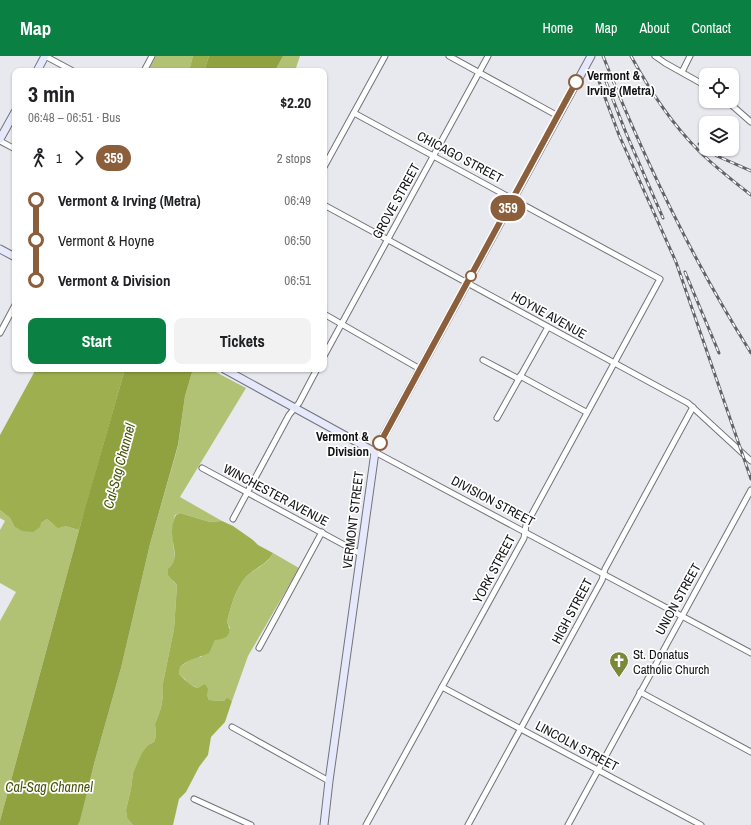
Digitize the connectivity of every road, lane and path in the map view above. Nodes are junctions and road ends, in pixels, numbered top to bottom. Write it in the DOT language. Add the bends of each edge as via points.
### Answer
graph roads {
  1 [pos="45,56"];
  2 [pos="152,56"];
  3 [pos="385,56"];
  4 [pos="449,56"];
  5 [pos="488,56"];
  6 [pos="591,56"];
  7 [pos="655,56"];
  8 [pos="690,56"];
  9 [pos="39,68"];
  10 [pos="67,68"];
  11 [pos="146,68"];
  12 [pos="682,72"];
  13 [pos="479,73"];
  14 [pos="699,82"];
  15 [pos="736,108"];
  16 [pos="354,113"];
  17 [pos="558,116"];
  18 [pos="12,118"];
  19 [pos="750,120"];
  20 [pos="0,140"];
  21 [pos="12,147"];
  22 [pos="433,155"];
  23 [pos="327,162"];
  24 [pos="513,198"];
  25 [pos="327,207"];
  26 [pos="387,239"];
  27 [pos="0,249"];
  28 [pos="12,255"];
  29 [pos="660,279"];
  30 [pos="467,283"];
  31 [pos="12,311"];
  32 [pos="327,316"];
  33 [pos="341,324"];
  34 [pos="548,327"];
  35 [pos="0,333"];
  36 [pos="327,350"];
  37 [pos="482,360"];
  38 [pos="614,363"];
  39 [pos="420,369"];
  40 [pos="229,372"];
  41 [pos="315,372"];
  42 [pos="520,378"];
  43 [pos="693,407"];
  44 [pos="295,408"];
  45 [pos="586,412"];
  46 [pos="497,418"];
  47 [pos="375,452"];
  48 [pos="751,461"];
  49 [pos="202,468"];
  50 [pos="751,490"];
  51 [pos="248,492"];
  52 [pos="233,519"];
  53 [pos="322,532"];
  54 [pos="524,532"];
  55 [pos="361,554"];
  56 [pos="604,574"];
  57 [pos="682,616"];
  58 [pos="259,648"];
  59 [pos="751,653"];
  60 [pos="442,687"];
  61 [pos="640,692"];
  62 [pos="232,727"];
  63 [pos="521,729"];
  64 [pos="751,752"];
  65 [pos="598,770"];
  66 [pos="329,781"];
  67 [pos="194,799"];
  68 [pos="325,824"];
  69 [pos="251,825"];
  70 [pos="366,825"];
  71 [pos="468,825"];
  72 [pos="568,825"];
  73 [pos="701,825"];
  1 -- 9 [label="street"];
  1 -- 10 [label="street"];
  2 -- 11 [label="street"];
  3 -- 16 [label="street"];
  4 -- 13 [label="street"];
  5 -- 13 [label="street, GROVE STREET"];
  6 -- 17 [label="street, VERMONT STREET"];
  7 -- 12 [label="street"];
  8 -- 12 [label="street"];
  12 -- 14 [label="street"];
  13 -- 17 [label="street"];
  13 -- 22 [label="street, GROVE STREET"];
  15 -- 19 [label="street"];
  16 -- 22 [label="street, CHICAGO STREET"];
  16 -- 23 [label="street"];
  17 -- 24 [label="street, VERMONT STREET"];
  18 -- 20 [label="street"];
  20 -- 21 [label="street"];
  22 -- 24 [label="street, CHICAGO STREET"];
  22 -- 26 [label="street, GROVE STREET"];
  24 -- 29 [label="street, CHICAGO STREET"];
  24 -- 30 [label="street, VERMONT STREET"];
  25 -- 26 [label="street, HOYNE AVENUE"];
  26 -- 30 [label="street, HOYNE AVENUE"];
  26 -- 33 [label="street, GROVE STREET"];
  27 -- 28 [label="street"];
  29 -- 38 [label="street, YORK STREET"];
  30 -- 34 [label="street, HOYNE AVENUE"];
  30 -- 39 [label="street, VERMONT STREET"];
  31 -- 35 [label="street"];
  32 -- 33 [label="street"];
  33 -- 36 [label="street, GROVE STREET"];
  33 -- 39 [label="street"];
  34 -- 38 [label="street, HOYNE AVENUE"];
  34 -- 42 [label="street"];
  37 -- 42 [label="street"];
  38 -- 43 [label="street, HOYNE AVENUE"];
  38 -- 45 [label="street, YORK STREET"];
  39 -- 47 [label="street, VERMONT STREET"];
  40 -- 44 [label="street, DIVISION STREET"];
  41 -- 44 [label="street"];
  42 -- 45 [label="street"];
  42 -- 46 [label="street"];
  43 -- 48 [label="street, HOYNE AVENUE"];
  43 -- 56 [label="street, HIGH STREET"];
  44 -- 47 [label="street, DIVISION STREET"];
  44 -- 51 [label="street"];
  45 -- 54 [label="street, YORK STREET"];
  47 -- 54 [label="street, DIVISION STREET"];
  47 -- 55 [label="street, VERMONT STREET"];
  49 -- 51 [label="street, WINCHESTER AVENUE"];
  50 -- 57 [label="street, UNION STREET"];
  51 -- 52 [label="street"];
  51 -- 53 [label="street, WINCHESTER AVENUE"];
  53 -- 55 [label="street, WINCHESTER AVENUE"];
  53 -- 58 [label="street"];
  54 -- 56 [label="street, DIVISION STREET"];
  54 -- 60 [label="street, YORK STREET" via="524,538"];
  55 -- 66 [label="street, VERMONT STREET"];
  56 -- 57 [label="street, DIVISION STREET"];
  56 -- 63 [label="street, HIGH STREET"];
  57 -- 59 [label="street, DIVISION STREET"];
  57 -- 61 [label="street, UNION STREET"];
  60 -- 63 [label="street, LINCOLN STREET"];
  60 -- 70 [label="street, YORK STREET"];
  61 -- 64 [label="street"];
  61 -- 65 [label="street, UNION STREET"];
  62 -- 66 [label="street"];
  63 -- 65 [label="street, LINCOLN STREET"];
  63 -- 71 [label="street, HIGH STREET"];
  65 -- 72 [label="street, UNION STREET"];
  65 -- 73 [label="street, LINCOLN STREET"];
  66 -- 68 [label="street, VERMONT STREET"];
  67 -- 69 [label="street"];
}
